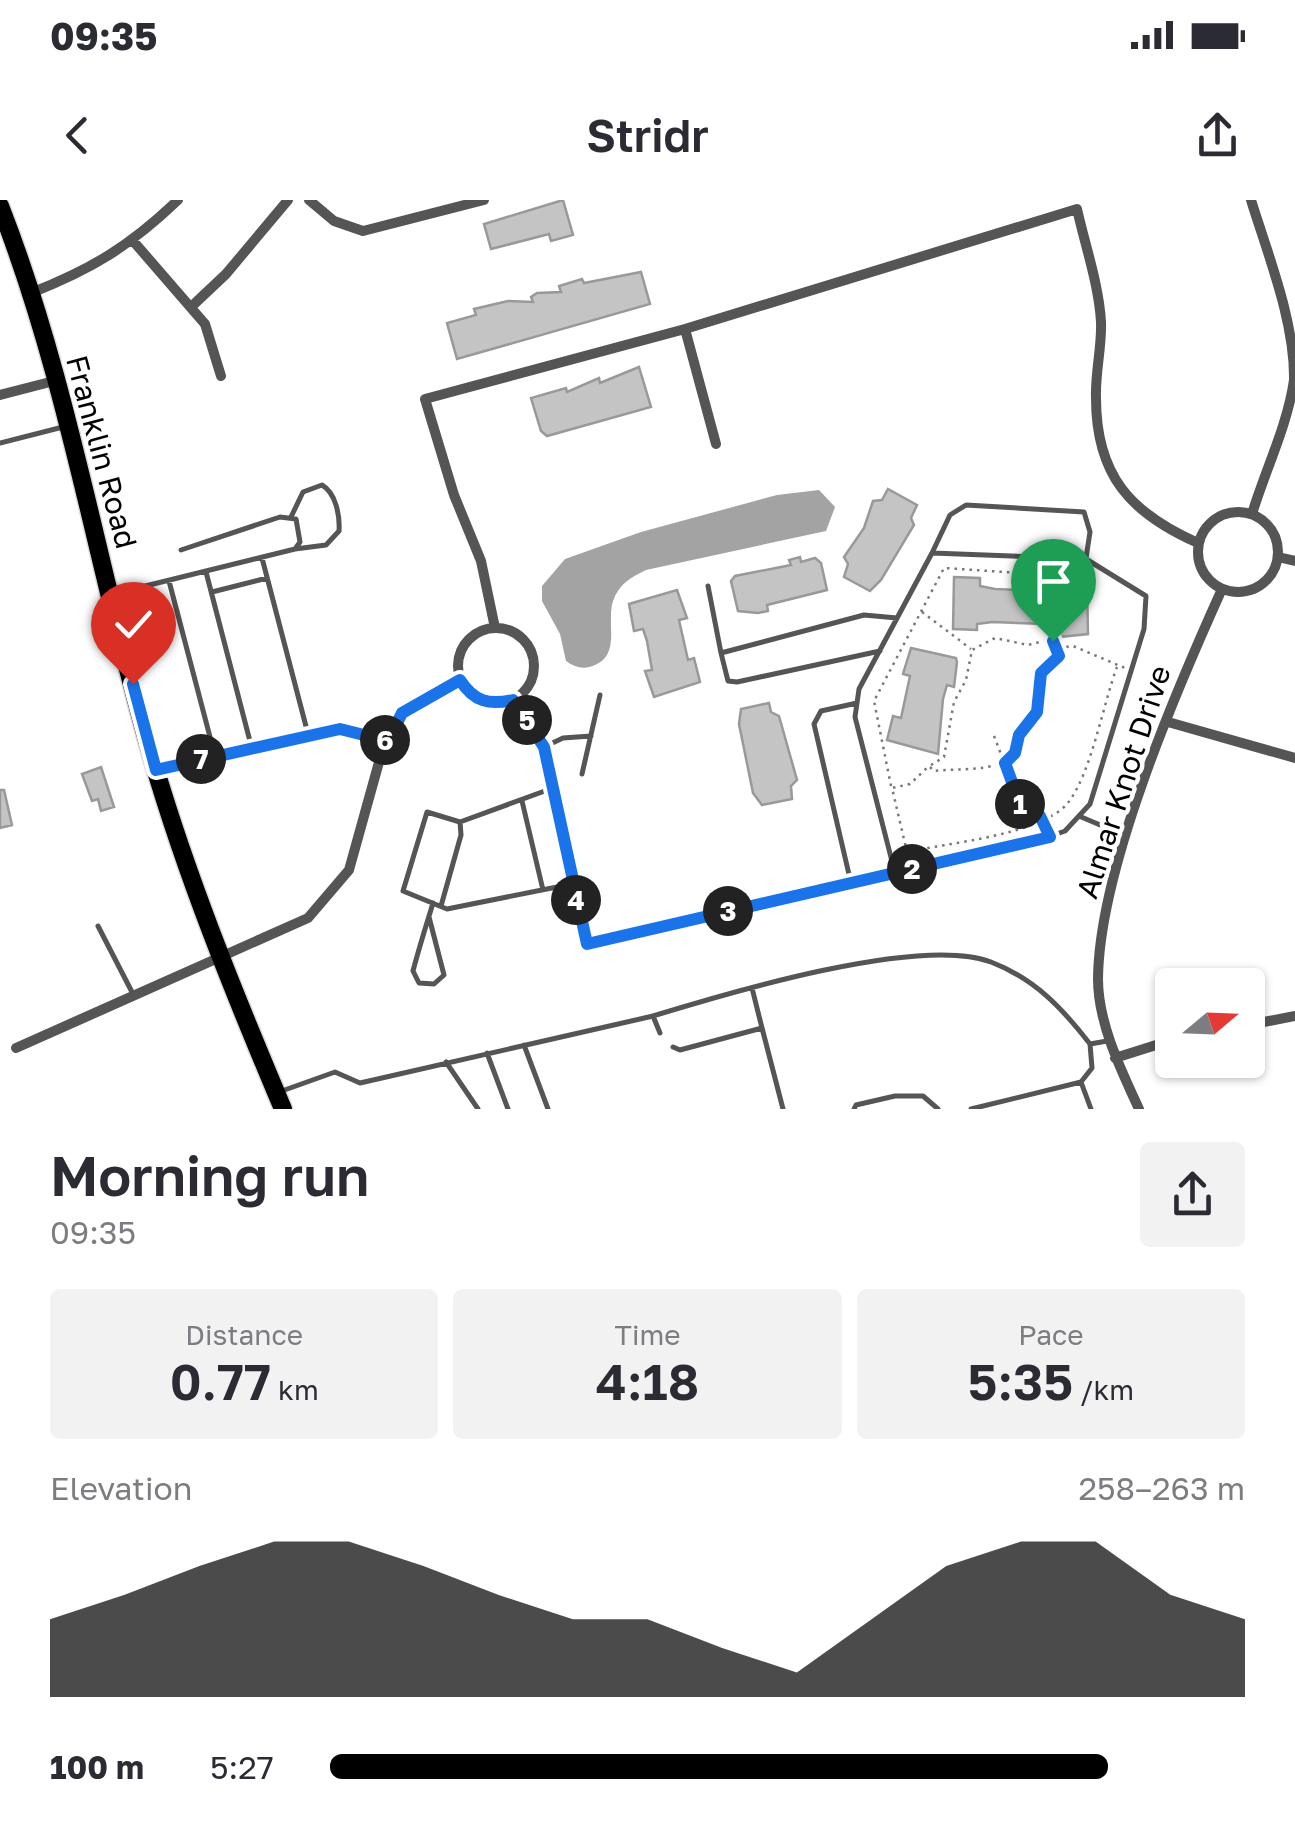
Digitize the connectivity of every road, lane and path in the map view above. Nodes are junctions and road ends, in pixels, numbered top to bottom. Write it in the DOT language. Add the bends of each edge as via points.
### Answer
graph roads {
  1 [pos="178,200"];
  2 [pos="288,200"];
  3 [pos="309,200"];
  4 [pos="484,200"];
  5 [pos="1251,200"];
  6 [pos="468,202"];
  7 [pos="0,206"];
  8 [pos="134,242"];
  9 [pos="31,293"];
  10 [pos="190,307"];
  11 [pos="684,329"];
  12 [pos="221,376"];
  13 [pos="54,381"];
  14 [pos="0,396"];
  15 [pos="66,426"];
  16 [pos="0,443"];
  17 [pos="716,444"];
  18 [pos="1252,514"];
  19 [pos="291,517"];
  20 [pos="1198,543"];
  21 [pos="295,549"];
  22 [pos="181,550"];
  23 [pos="932,554"];
  24 [pos="1278,557"];
  25 [pos="262,558"];
  26 [pos="1086,558"];
  27 [pos="1295,562"];
  28 [pos="206,572"];
  29 [pos="1079,577"];
  30 [pos="267,578"];
  31 [pos="168,581"];
  32 [pos="708,586"];
  33 [pos="1222,588"];
  34 [pos="211,592"];
  35 [pos="110,595"];
  36 [pos="920,612"];
  37 [pos="898,618"];
  38 [pos="494,628"];
  39 [pos="1060,648"];
  40 [pos="880,650"];
  41 [pos="972,650"];
  42 [pos="721,653"];
  43 [pos="1116,666"];
  44 [pos="1131,670"];
  45 [pos="460,680"];
  46 [pos="600,694"];
  47 [pos="513,700"];
  48 [pos="857,704"];
  49 [pos="1168,722"];
  50 [pos="308,734"];
  51 [pos="590,736"];
  52 [pos="994,736"];
  53 [pos="388,741"];
  54 [pos="544,747"];
  55 [pos="252,750"];
  56 [pos="215,756"];
  57 [pos="1295,758"];
  58 [pos="1005,763"];
  59 [pos="929,766"];
  60 [pos="156,770"];
  61 [pos="582,774"];
  62 [pos="553,788"];
  63 [pos="892,788"];
  64 [pos="522,800"];
  65 [pos="1078,816"];
  66 [pos="1043,821"];
  67 [pos="460,822"];
  68 [pos="1126,836"];
  69 [pos="1050,837"];
  70 [pos="894,873"];
  71 [pos="850,883"];
  72 [pos="572,884"];
  73 [pos="543,890"];
  74 [pos="433,904"];
  75 [pos="441,907"];
  76 [pos="428,917"];
  77 [pos="98,926"];
  78 [pos="221,958"];
  79 [pos="752,987"];
  80 [pos="135,997"];
  81 [pos="653,1016"];
  82 [pos="1295,1016"];
  83 [pos="1265,1022"];
  84 [pos="762,1028"];
  85 [pos="660,1033"];
  86 [pos="1111,1040"];
  87 [pos="1090,1044"];
  88 [pos="524,1045"];
  89 [pos="1155,1045"];
  90 [pos="16,1048"];
  91 [pos="673,1048"];
  92 [pos="487,1052"];
  93 [pos="1115,1058"];
  94 [pos="446,1062"];
  95 [pos="1081,1082"];
  96 [pos="279,1101"];
  97 [pos="478,1109"];
  98 [pos="508,1109"];
  99 [pos="548,1109"];
  100 [pos="783,1109"];
  101 [pos="854,1109"];
  102 [pos="938,1109"];
  103 [pos="971,1109"];
  104 [pos="1091,1109"];
  105 [pos="1140,1109"];
  1 -- 8 [label="street"];
  2 -- 10 [label="street"];
  3 -- 6 [label="street" via="334,221 363,231"];
  4 -- 6 [label="street"];
  5 -- 18 [label="street" via="1286,312 1294,365"];
  7 -- 9 [label="main road, Franklin Road"];
  8 -- 9 [label="street"];
  8 -- 10 [label="street"];
  9 -- 13 [label="main road, Franklin Road"];
  10 -- 12 [label="street" via="205,324"];
  11 -- 17 [label="street"];
  11 -- 20 [label="street" via="1078,209 1101,322 1099,448 1117,487"];
  11 -- 38 [label="street" via="425,399 481,561"];
  13 -- 14 [label="street"];
  13 -- 15 [label="main road, Franklin Road"];
  15 -- 16 [label="lane"];
  15 -- 35 [label="main road, Franklin Road"];
  18 -- 20 [label="street" via="1216,518"];
  18 -- 24 [label="street" via="1273,532"];
  19 -- 21 [label="lane" via="300,529"];
  19 -- 21 [label="lane" via="310,487 328,488 336,536 326,545"];
  19 -- 22 [label="lane"];
  20 -- 33 [label="street" via="1200,567"];
  21 -- 25 [label="lane"];
  23 -- 26 [label="lane"];
  23 -- 26 [label="lane" via="950,515 966,505 1084,512 1090,532"];
  23 -- 37 [label="lane"];
  24 -- 27 [label="street"];
  24 -- 33 [label="street" via="1259,586"];
  25 -- 28 [label="lane"];
  25 -- 30 [label="lane"];
  26 -- 44 [label="lane" via="1146,596"];
  28 -- 31 [label="lane"];
  28 -- 34 [label="lane"];
  29 -- 36 [label="path" via="944,568"];
  30 -- 34 [label="lane"];
  30 -- 50 [label="lane"];
  31 -- 35 [label="lane"];
  31 -- 56 [label="lane"];
  32 -- 42 [label="lane"];
  33 -- 49 [label="street, Almar Knot Drive"];
  34 -- 55 [label="lane"];
  35 -- 60 [label="main road, Franklin Road"];
  36 -- 41 [label="path"];
  36 -- 63 [label="path" via="874,701"];
  37 -- 40 [label="lane"];
  37 -- 42 [label="lane" via="864,615"];
  38 -- 45 [label="street" via="478,632 462,648"];
  38 -- 47 [label="street" via="526,642 534,660 531,680"];
  39 -- 41 [label="path" via="1048,640 1028,646 995,638"];
  39 -- 43 [label="path" via="1072,646"];
  39 -- 58 [label="path" via="1038,680 1037,712"];
  40 -- 42 [label="lane" via="737,682 728,681"];
  40 -- 48 [label="lane"];
  41 -- 59 [label="path" via="944,757"];
  43 -- 44 [label="path"];
  43 -- 66 [label="path" via="1079,781 1069,802"];
  44 -- 65 [label="lane" via="1090,804"];
  45 -- 47 [label="street" via="487,703"];
  45 -- 53 [label="street" via="402,713"];
  46 -- 51 [label="lane"];
  47 -- 54 [label="lane"];
  48 -- 70 [label="lane"];
  48 -- 71 [label="lane" via="822,711 814,724"];
  49 -- 57 [label="street"];
  49 -- 68 [label="street, Almar Knot Drive"];
  50 -- 53 [label="lane" via="340,729"];
  50 -- 55 [label="lane"];
  51 -- 54 [label="lane"];
  51 -- 61 [label="lane"];
  52 -- 58 [label="path"];
  53 -- 78 [label="street" via="349,870 308,918"];
  54 -- 62 [label="lane"];
  55 -- 56 [label="lane"];
  56 -- 60 [label="lane"];
  58 -- 59 [label="path" via="937,772"];
  58 -- 66 [label="path" via="1020,804"];
  59 -- 63 [label="path" via="910,784"];
  60 -- 78 [label="main road, Franklin Road"];
  62 -- 64 [label="lane"];
  62 -- 72 [label="lane"];
  63 -- 66 [label="path" via="906,852"];
  64 -- 67 [label="lane"];
  64 -- 73 [label="lane"];
  65 -- 68 [label="lane"];
  65 -- 69 [label="lane"];
  66 -- 69 [label="path"];
  67 -- 74 [label="lane" via="427,812 402,892"];
  67 -- 75 [label="lane"];
  68 -- 86 [label="street, Almar Knot Drive" via="1104,924 1098,982"];
  69 -- 70 [label="lane"];
  70 -- 71 [label="lane"];
  71 -- 72 [label="lane" via="587,944"];
  72 -- 73 [label="lane"];
  73 -- 75 [label="lane"];
  74 -- 75 [label="lane"];
  74 -- 76 [label="lane"];
  76 -- 76 [label="lane" via="413,971 420,984 444,975"];
  77 -- 80 [label="lane"];
  78 -- 80 [label="street"];
  78 -- 96 [label="main road, Franklin Road"];
  79 -- 81 [label="lane"];
  79 -- 84 [label="lane"];
  79 -- 87 [label="lane" via="922,953 987,960 1063,1008"];
  80 -- 90 [label="street"];
  81 -- 85 [label="lane"];
  81 -- 88 [label="lane"];
  82 -- 83 [label="street"];
  84 -- 91 [label="lane"];
  84 -- 100 [label="lane"];
  86 -- 87 [label="lane"];
  86 -- 93 [label="street, Almar Knot Drive"];
  87 -- 95 [label="lane" via="1092,1068"];
  88 -- 92 [label="lane"];
  88 -- 99 [label="lane"];
  89 -- 93 [label="street"];
  92 -- 94 [label="lane"];
  92 -- 98 [label="lane"];
  93 -- 105 [label="street, Almar Knot Drive"];
  94 -- 96 [label="lane" via="360,1082 335,1072"];
  94 -- 97 [label="lane"];
  95 -- 103 [label="lane"];
  95 -- 104 [label="lane"];
  101 -- 102 [label="lane" via="894,1096 924,1096"];
}
